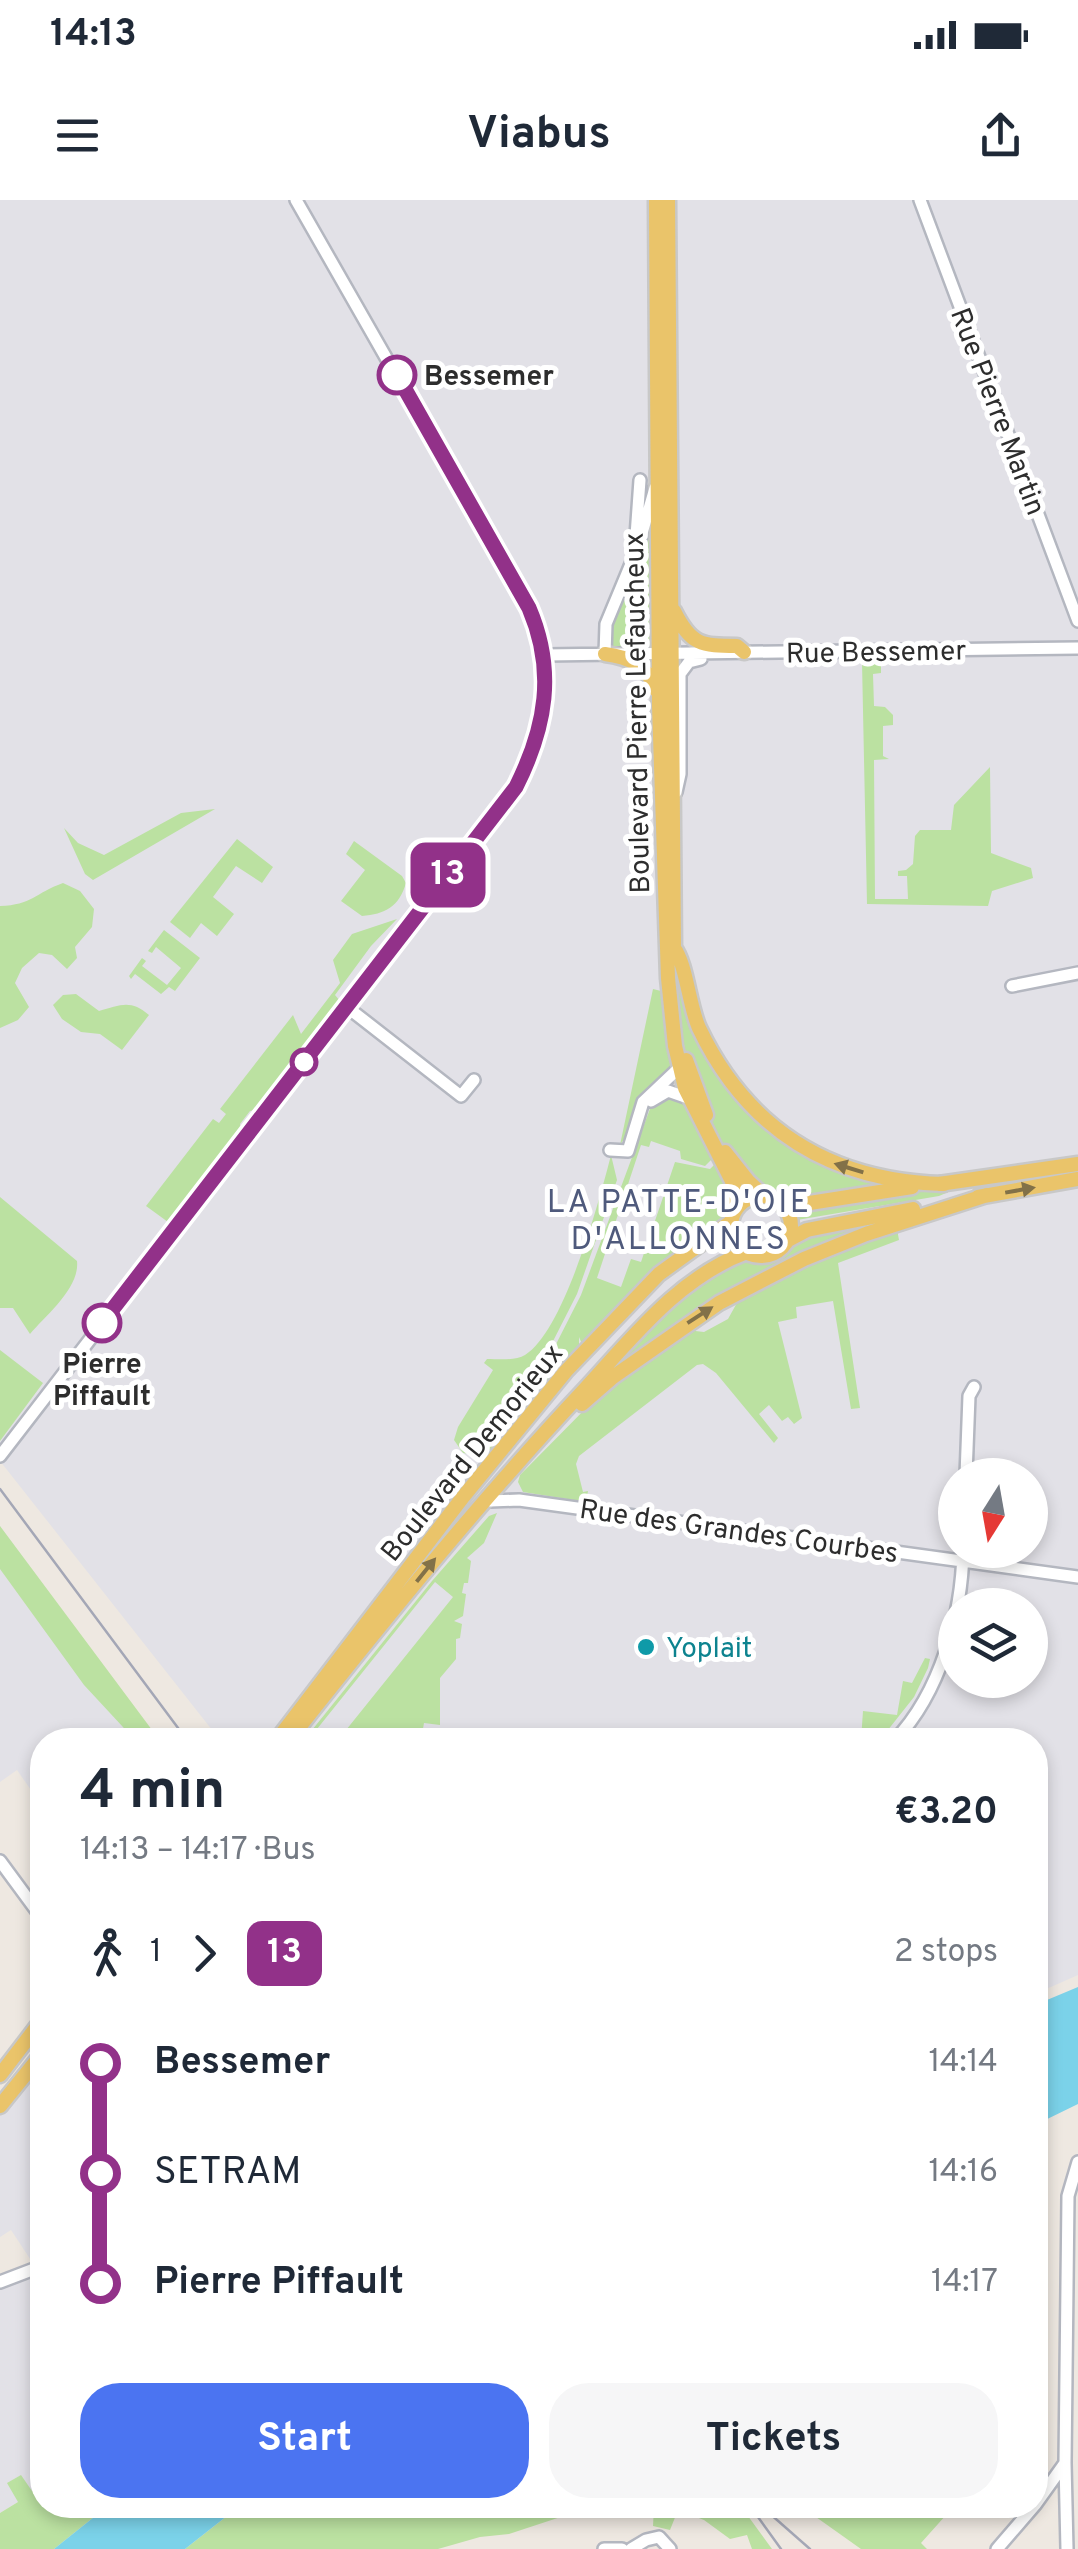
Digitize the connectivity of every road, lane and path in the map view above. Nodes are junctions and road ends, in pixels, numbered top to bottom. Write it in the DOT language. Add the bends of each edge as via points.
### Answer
graph roads {
  1 [pos="296,200"];
  2 [pos="656,200"];
  3 [pos="668,200"];
  4 [pos="920,200"];
  5 [pos="659,474"];
  6 [pos="640,480"];
  7 [pos="628,574"];
  8 [pos="672,606"];
  9 [pos="1078,621"];
  10 [pos="1078,648"];
  11 [pos="745,652"];
  12 [pos="605,654"];
  13 [pos="666,654"];
  14 [pos="545,655"];
  15 [pos="659,705"];
  16 [pos="674,801"];
  17 [pos="674,948"];
  18 [pos="1078,974"];
  19 [pos="1012,986"];
  20 [pos="346,1007"];
  21 [pos="680,1067"];
  22 [pos="474,1080"];
  23 [pos="688,1098"];
  24 [pos="636,1126"];
  25 [pos="610,1150"];
  26 [pos="1078,1164"];
  27 [pos="1078,1179"];
  28 [pos="944,1184"];
  29 [pos="987,1195"];
  30 [pos="764,1196"];
  31 [pos="784,1206"];
  32 [pos="733,1217"];
  33 [pos="788,1240"];
  34 [pos="746,1252"];
  35 [pos="974,1387"];
  36 [pos="0,1456"];
  37 [pos="967,1458"];
  38 [pos="505,1480"];
  39 [pos="519,1500"];
  40 [pos="490,1501"];
  41 [pos="450,1540"];
  42 [pos="938,1553"];
  43 [pos="961,1568"];
  44 [pos="1029,1568"];
  45 [pos="1078,1577"];
  46 [pos="286,1728"];
  47 [pos="299,1728"];
  48 [pos="904,1728"];
  49 [pos="0,1860"];
  50 [pos="30,1904"];
  51 [pos="30,2035"];
  52 [pos="30,2069"];
  53 [pos="0,2074"];
  54 [pos="0,2106"];
  55 [pos="1078,2162"];
  56 [pos="30,2271"];
  57 [pos="0,2282"];
  58 [pos="1065,2463"];
  59 [pos="1048,2487"];
  60 [pos="1024,2518"];
  61 [pos="604,2549"];
  62 [pos="622,2549"];
  63 [pos="631,2549"];
  64 [pos="670,2549"];
  65 [pos="997,2549"];
  66 [pos="1067,2549"];
  1 -- 14 [label="street" via="529,608"];
  2 -- 5 [label="main road, Boulevard Pierre Lefaucheux"];
  3 -- 8 [label="main road, Boulevard Pierre Lefaucheux"];
  4 -- 9 [label="street, Rue Pierre Martin"];
  5 -- 7 [label="street"];
  5 -- 13 [label="main road, Boulevard Pierre Lefaucheux"];
  6 -- 7 [label="street"];
  7 -- 12 [label="street" via="606,624"];
  8 -- 11 [label="main road" via="697,642"];
  8 -- 13 [label="main road, Boulevard Pierre Lefaucheux"];
  10 -- 11 [label="street, Rue Bessemer"];
  11 -- 13 [label="street, Rue Bessemer"];
  11 -- 16 [label="street" via="691,661 682,670"];
  12 -- 13 [label="street, Rue Bessemer"];
  12 -- 14 [label="street, Rue Bessemer"];
  12 -- 15 [label="main road" via="639,664 653,681"];
  13 -- 15 [label="main road, Boulevard Pierre Lefaucheux"];
  13 -- 16 [label="main road, Boulevard Pierre Lefaucheux"];
  14 -- 20 [label="street" via="544,713 516,787"];
  15 -- 21 [label="main road, Boulevard Pierre Lefaucheux" via="664,927"];
  16 -- 17 [label="main road, Boulevard Pierre Lefaucheux"];
  28 -- 17 [label="main road, one-way" via="834,1164 774,1128 718,1064"];
  17 -- 30 [label="main road, Boulevard Pierre Lefaucheux" via="686,1059 703,1108 727,1156"];
  18 -- 19 [label="street"];
  20 -- 22 [label="street" via="461,1096"];
  20 -- 36 [label="street"];
  21 -- 23 [label="main road, Boulevard Pierre Lefaucheux"];
  21 -- 24 [label="street" via="646,1097"];
  23 -- 24 [label="street" via="662,1093"];
  23 -- 32 [label="main road, Boulevard Pierre Lefaucheux" via="735,1187"];
  24 -- 25 [label="street" via="628,1151"];
  26 -- 28 [label="main road"];
  29 -- 27 [label="main road, one-way"];
  28 -- 31 [label="main road"];
  29 -- 33 [label="main road" via="807,1230"];
  38 -- 29 [label="main road, one-way" via="588,1398 719,1303 866,1234"];
  30 -- 31 [label="main road"];
  30 -- 32 [label="main road" via="742,1202"];
  31 -- 33 [label="main road" via="791,1221"];
  32 -- 34 [label="main road" via="734,1240"];
  32 -- 46 [label="main road, Boulevard Demorieux" via="659,1274 566,1371"];
  33 -- 34 [label="main road" via="770,1255"];
  34 -- 38 [label="main road, Boulevard Demorieux" via="671,1298"];
  35 -- 37 [label="street"];
  38 -- 39 [label="street"];
  38 -- 40 [label="main road"];
  38 -- 41 [label="main road, Boulevard Demorieux"];
  39 -- 40 [label="street, Rue des Grandes Courbes"];
  39 -- 42 [label="street, Rue des Grandes Courbes"];
  40 -- 41 [label="main road"];
  47 -- 41 [label="main road, Boulevard Demorieux, one-way"];
  43 -- 48 [label="street" via="939,1670"];
  44 -- 45 [label="street, Rue des Grandes Courbes"];
  49 -- 50 [label="street"];
  51 -- 53 [label="main road"];
  52 -- 54 [label="main road"];
  55 -- 58 [label="street" via="1068,2196"];
  56 -- 57 [label="street"];
  58 -- 59 [label="street"];
  58 -- 66 [label="street"];
  60 -- 65 [label="street"];
  61 -- 62 [label="street"];
  63 -- 64 [label="street" via="658,2538"];
}
